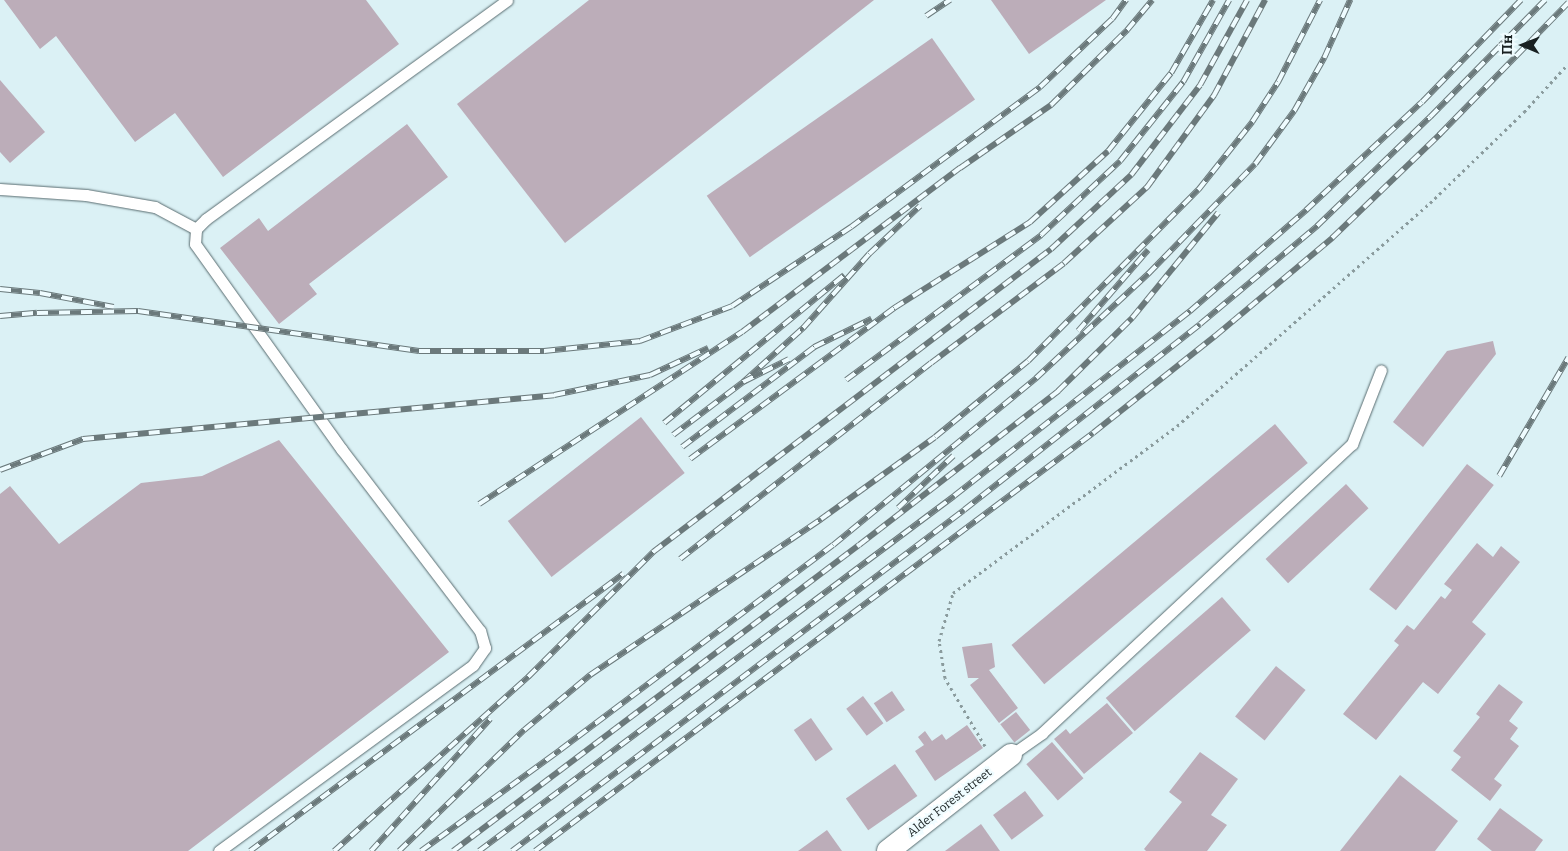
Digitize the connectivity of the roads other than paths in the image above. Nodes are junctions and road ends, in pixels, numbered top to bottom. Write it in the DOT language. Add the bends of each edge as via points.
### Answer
graph roads {
  1 [pos="507,0"];
  2 [pos="0,189"];
  3 [pos="196,229"];
  4 [pos="1381,370"];
  5 [pos="1004,760"];
  6 [pos="219,851"];
  7 [pos="888,851"];
  1 -- 3 [label="lane"];
  2 -- 3 [label="lane" via="86,195 155,207"];
  3 -- 6 [label="lane" via="194,244 342,450 480,631 485,648 474,665"];
  4 -- 5 [label="lane" via="1352,444 1042,733"];
  5 -- 7 [label="street, Alder Forest street"];
}
